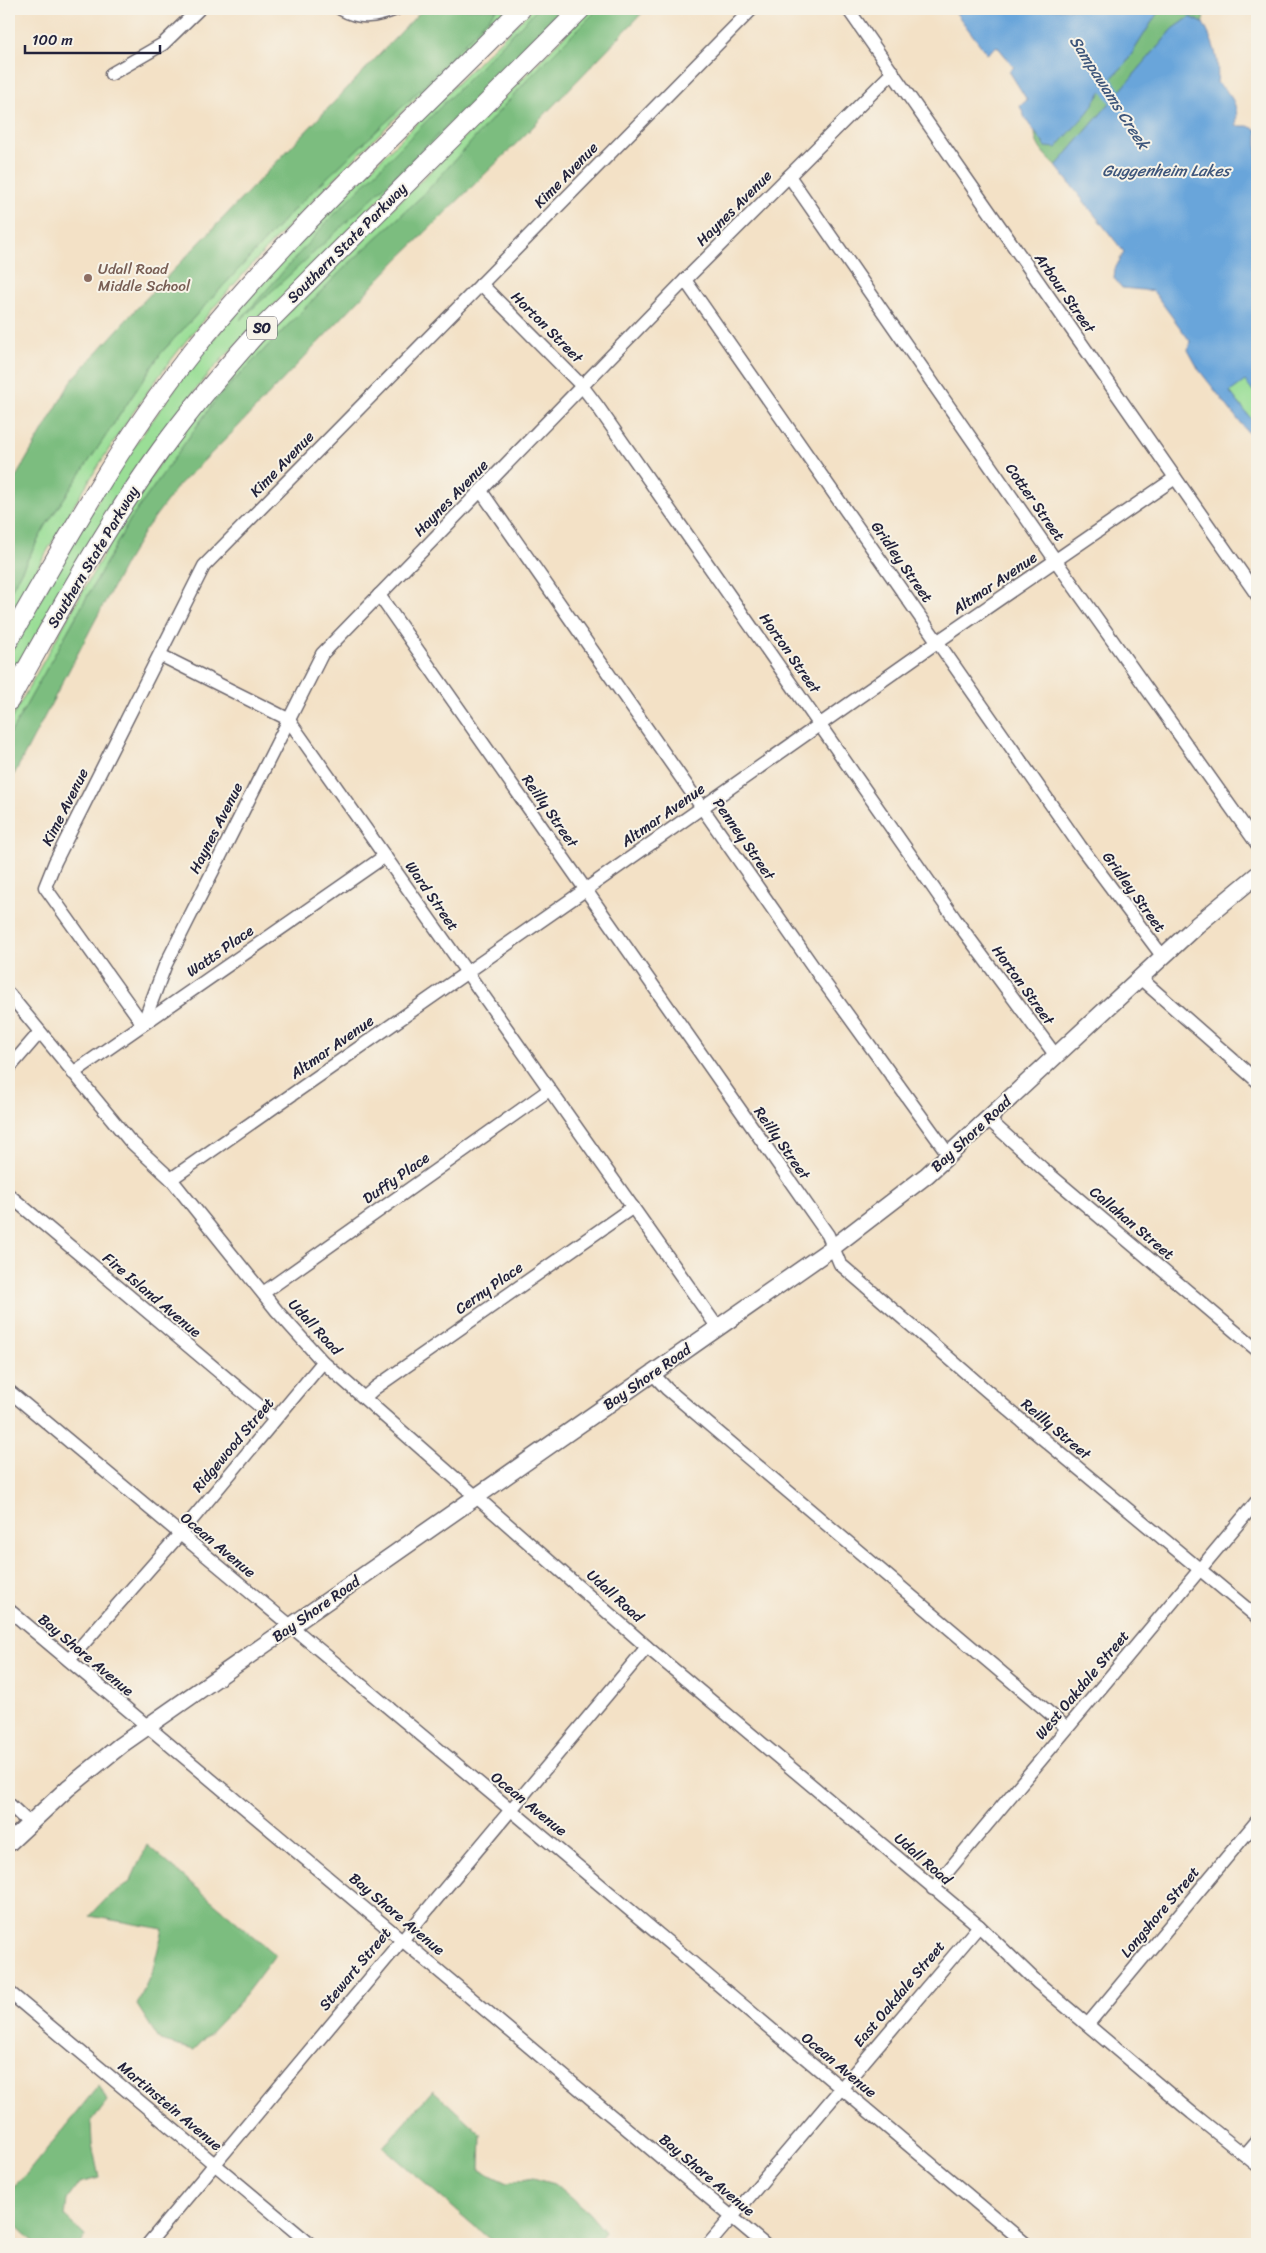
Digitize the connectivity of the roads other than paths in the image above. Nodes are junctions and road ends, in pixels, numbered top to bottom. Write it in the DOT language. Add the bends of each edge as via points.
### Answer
graph roads {
  1 [pos="199,9"];
  2 [pos="341,9"];
  3 [pos="396,9"];
  4 [pos="521,9"];
  5 [pos="581,9"];
  6 [pos="752,9"];
  7 [pos="848,9"];
  8 [pos="893,72"];
  9 [pos="111,74"];
  10 [pos="789,176"];
  11 [pos="686,280"];
  12 [pos="481,284"];
  13 [pos="582,386"];
  14 [pos="1175,478"];
  15 [pos="481,491"];
  16 [pos="1056,561"];
  17 [pos="379,595"];
  18 [pos="1257,595"];
  19 [pos="9,640"];
  20 [pos="937,642"];
  21 [pos="160,655"];
  22 [pos="9,701"];
  23 [pos="288,719"];
  24 [pos="820,724"];
  25 [pos="702,808"];
  26 [pos="1257,844"];
  27 [pos="385,856"];
  28 [pos="1257,875"];
  29 [pos="585,890"];
  30 [pos="1163,957"];
  31 [pos="466,973"];
  32 [pos="1140,978"];
  33 [pos="9,994"];
  34 [pos="143,1024"];
  35 [pos="40,1032"];
  36 [pos="1056,1056"];
  37 [pos="9,1068"];
  38 [pos="73,1073"];
  39 [pos="1257,1082"];
  40 [pos="549,1090"];
  41 [pos="988,1118"];
  42 [pos="949,1155"];
  43 [pos="170,1179"];
  44 [pos="9,1195"];
  45 [pos="633,1207"];
  46 [pos="832,1248"];
  47 [pos="263,1293"];
  48 [pos="718,1328"];
  49 [pos="1257,1350"];
  50 [pos="323,1362"];
  51 [pos="652,1373"];
  52 [pos="9,1391"];
  53 [pos="365,1397"];
  54 [pos="275,1419"];
  55 [pos="476,1497"];
  56 [pos="1257,1501"];
  57 [pos="180,1534"];
  58 [pos="1200,1570"];
  59 [pos="9,1610"];
  60 [pos="1257,1617"];
  61 [pos="291,1626"];
  62 [pos="647,1647"];
  63 [pos="68,1660"];
  64 [pos="147,1727"];
  65 [pos="1068,1728"];
  66 [pos="9,1804"];
  67 [pos="510,1809"];
  68 [pos="1257,1821"];
  69 [pos="29,1823"];
  70 [pos="9,1843"];
  71 [pos="932,1889"];
  72 [pos="978,1926"];
  73 [pos="401,1939"];
  74 [pos="9,1992"];
  75 [pos="1088,2024"];
  76 [pos="841,2088"];
  77 [pos="1257,2141"];
  78 [pos="1245,2155"];
  79 [pos="214,2164"];
  80 [pos="1257,2165"];
  81 [pos="732,2218"];
  82 [pos="148,2244"];
  83 [pos="310,2244"];
  84 [pos="710,2244"];
  85 [pos="764,2244"];
  86 [pos="1026,2244"];
  1 -- 9 [label="street" via="163,44"];
  2 -- 3 [label="street" via="366,18"];
  4 -- 19 [label="highway, Southern State Parkway / SO" via="305,225 200,342 118,455"];
  5 -- 22 [label="highway, Southern State Parkway / SO" via="255,335 211,385 120,511"];
  6 -- 12 [label="street, Kime Avenue"];
  7 -- 8 [label="street, Arbour Street"];
  8 -- 10 [label="street, Haynes Avenue"];
  8 -- 14 [label="street, Arbour Street"];
  10 -- 11 [label="street, Haynes Avenue"];
  10 -- 16 [label="street, Cotter Street"];
  11 -- 13 [label="street, Haynes Avenue"];
  11 -- 20 [label="street, Gridley Street"];
  12 -- 13 [label="street, Horton Street"];
  12 -- 21 [label="street, Kime Avenue" via="204,566"];
  13 -- 15 [label="street, Haynes Avenue"];
  13 -- 24 [label="street, Horton Street"];
  14 -- 16 [label="street, Altmar Avenue"];
  14 -- 18 [label="street, Arbour Street"];
  15 -- 17 [label="street, Haynes Avenue"];
  15 -- 25 [label="street, Penney Street"];
  16 -- 20 [label="street, Altmar Avenue"];
  16 -- 26 [label="street, Cotter Street"];
  17 -- 23 [label="street, Haynes Avenue" via="322,654"];
  17 -- 29 [label="street, Reilly Street"];
  20 -- 24 [label="street, Altmar Avenue"];
  20 -- 30 [label="street, Gridley Street" via="1080,846"];
  21 -- 23 [label="street, Ward Street"];
  21 -- 34 [label="street, Kime Avenue" via="54,862 45,887"];
  23 -- 27 [label="street, Ward Street"];
  23 -- 34 [label="street, Haynes Avenue" via="165,966"];
  24 -- 25 [label="street, Altmar Avenue"];
  24 -- 36 [label="street, Horton Street" via="955,919"];
  25 -- 29 [label="street, Altmar Avenue"];
  25 -- 42 [label="street, Penney Street"];
  27 -- 31 [label="street, Ward Street"];
  27 -- 34 [label="street, Watts Place"];
  28 -- 30 [label="main road, Bay Shore Road"];
  29 -- 31 [label="street, Altmar Avenue"];
  29 -- 46 [label="street, Reilly Street" via="828,1235"];
  30 -- 32 [label="main road, Bay Shore Road"];
  31 -- 40 [label="street, Ward Street"];
  31 -- 43 [label="street, Altmar Avenue"];
  32 -- 36 [label="main road, Bay Shore Road"];
  32 -- 39 [label="street"];
  33 -- 35 [label="street, Udall Road"];
  34 -- 38 [label="street, Watts Place"];
  35 -- 37 [label="street"];
  35 -- 38 [label="street, Udall Road"];
  36 -- 41 [label="main road, Bay Shore Road"];
  38 -- 43 [label="street, Udall Road" via="129,1140"];
  40 -- 45 [label="street, Ward Street"];
  40 -- 47 [label="street, Duffy Place"];
  41 -- 42 [label="main road, Bay Shore Road"];
  41 -- 49 [label="street, Callahan Street" via="1042,1168"];
  42 -- 46 [label="main road, Bay Shore Road"];
  43 -- 47 [label="street, Udall Road"];
  44 -- 54 [label="street, Fire Island Avenue"];
  45 -- 48 [label="street, Ward Street"];
  45 -- 53 [label="street, Cerny Place"];
  46 -- 48 [label="main road, Bay Shore Road"];
  46 -- 58 [label="street, Reilly Street" via="842,1266"];
  47 -- 50 [label="street, Udall Road"];
  48 -- 51 [label="main road, Bay Shore Road"];
  50 -- 53 [label="street, Udall Road"];
  50 -- 54 [label="street, Ridgewood Street"];
  51 -- 55 [label="main road, Bay Shore Road"];
  51 -- 65 [label="street"];
  52 -- 57 [label="street, Ocean Avenue"];
  53 -- 55 [label="street, Udall Road"];
  54 -- 57 [label="street, Ridgewood Street"];
  55 -- 61 [label="main road, Bay Shore Road"];
  55 -- 62 [label="street, Udall Road"];
  56 -- 58 [label="street, West Oakdale Street"];
  57 -- 61 [label="street, Ocean Avenue"];
  57 -- 63 [label="street, Ridgewood Street"];
  58 -- 60 [label="street, Reilly Street"];
  58 -- 65 [label="street, West Oakdale Street"];
  59 -- 63 [label="street, Bay Shore Avenue"];
  61 -- 64 [label="main road, Bay Shore Road"];
  61 -- 67 [label="street, Ocean Avenue"];
  62 -- 67 [label="street, Stewart Street"];
  62 -- 71 [label="street, Udall Road"];
  63 -- 64 [label="street, Bay Shore Avenue"];
  64 -- 69 [label="main road, Bay Shore Road" via="96,1765"];
  64 -- 73 [label="street, Bay Shore Avenue"];
  65 -- 71 [label="street, West Oakdale Street"];
  66 -- 69 [label="street"];
  67 -- 73 [label="street, Stewart Street"];
  67 -- 76 [label="street, Ocean Avenue"];
  68 -- 75 [label="street, Longshore Street"];
  69 -- 70 [label="main road, Bay Shore Road"];
  71 -- 72 [label="street, Udall Road"];
  72 -- 75 [label="street, Udall Road" via="1038,1983"];
  72 -- 76 [label="street, East Oakdale Street"];
  73 -- 79 [label="street, Stewart Street"];
  73 -- 81 [label="street, Bay Shore Avenue"];
  74 -- 79 [label="street, Martinstein Avenue"];
  75 -- 78 [label="street, Udall Road"];
  76 -- 81 [label="street, East Oakdale Street"];
  76 -- 86 [label="street, Ocean Avenue"];
  77 -- 78 [label="street"];
  78 -- 80 [label="street, Udall Road"];
  79 -- 82 [label="street, Stewart Street"];
  79 -- 83 [label="street, Martinstein Avenue"];
  81 -- 84 [label="street, East Oakdale Street"];
  81 -- 85 [label="street, Bay Shore Avenue"];
}
